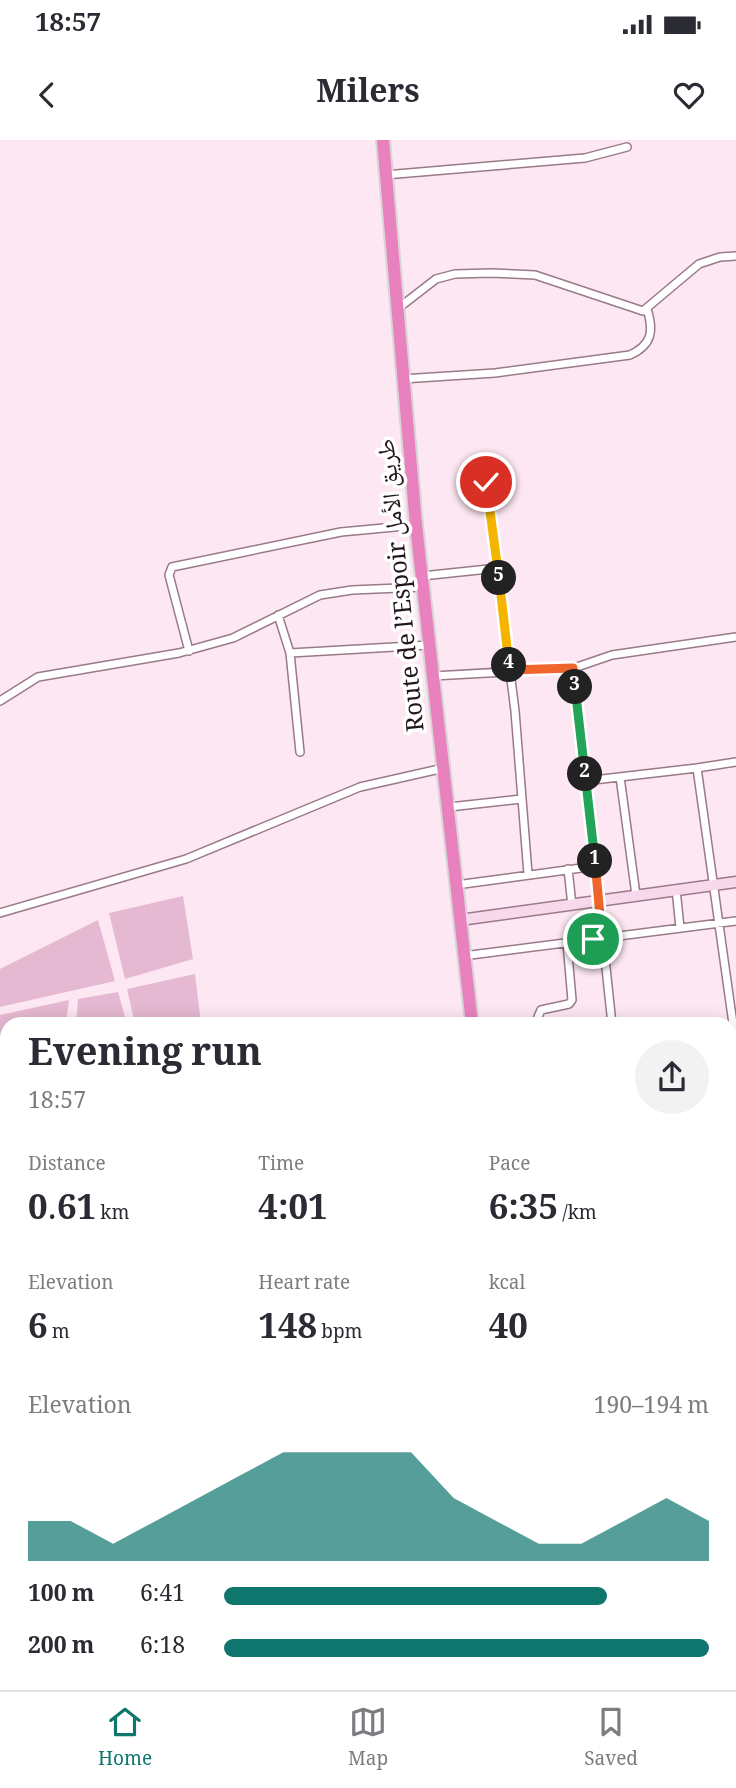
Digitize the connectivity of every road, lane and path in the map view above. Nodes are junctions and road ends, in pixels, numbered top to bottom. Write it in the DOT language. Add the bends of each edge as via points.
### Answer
graph roads {
  1 [pos="383,140"];
  2 [pos="627,147"];
  3 [pos="385,175"];
  4 [pos="736,256"];
  5 [pos="647,309"];
  6 [pos="396,311"];
  7 [pos="401,379"];
  8 [pos="486,482"];
  9 [pos="416,525"];
  10 [pos="498,568"];
  11 [pos="422,581"];
  12 [pos="278,615"];
  13 [pos="736,637"];
  14 [pos="429,645"];
  15 [pos="189,651"];
  16 [pos="290,653"];
  17 [pos="573,668"];
  18 [pos="510,670"];
  19 [pos="433,676"];
  20 [pos="0,701"];
  21 [pos="300,752"];
  22 [pos="736,762"];
  23 [pos="444,768"];
  24 [pos="697,768"];
  25 [pos="620,776"];
  26 [pos="585,780"];
  27 [pos="521,799"];
  28 [pos="449,807"];
  29 [pos="596,866"];
  30 [pos="568,869"];
  31 [pos="528,874"];
  32 [pos="736,882"];
  33 [pos="715,884"];
  34 [pos="457,885"];
  35 [pos="676,889"];
  36 [pos="636,895"];
  37 [pos="600,901"];
  38 [pos="572,905"];
  39 [pos="0,913"];
  40 [pos="460,920"];
  41 [pos="736,921"];
  42 [pos="721,923"];
  43 [pos="680,928"];
  44 [pos="602,938"];
  45 [pos="567,943"];
  46 [pos="463,956"];
  47 [pos="732,980"];
  48 [pos="471,1017"];
  49 [pos="538,1017"];
  50 [pos="611,1017"];
  51 [pos="733,1017"];
  1 -- 3 [label="highway, Route de l’Espoir طريق الأمل"];
  2 -- 3 [label="street" via="585,158"];
  3 -- 6 [label="highway, Route de l’Espoir طريق الأمل"];
  4 -- 5 [label="street" via="699,264"];
  5 -- 6 [label="street" via="638,311 535,275 491,273 436,279"];
  5 -- 7 [label="street" via="650,338 630,355 495,373"];
  6 -- 7 [label="highway, Route de l’Espoir طريق الأمل"];
  7 -- 9 [label="highway, Route de l’Espoir طريق الأمل"];
  8 -- 10 [label="street"];
  9 -- 11 [label="highway, Route de l’Espoir طريق الأمل"];
  9 -- 15 [label="street" via="341,532 172,566 169,575"];
  10 -- 11 [label="street"];
  10 -- 18 [label="street"];
  11 -- 12 [label="street" via="335,592"];
  11 -- 14 [label="highway, Route de l’Espoir طريق الأمل"];
  12 -- 15 [label="street" via="248,633"];
  12 -- 16 [label="street"];
  13 -- 17 [label="street" via="612,656"];
  14 -- 16 [label="street"];
  14 -- 19 [label="highway, Route de l’Espoir طريق الأمل"];
  15 -- 20 [label="street" via="38,677"];
  16 -- 21 [label="street"];
  17 -- 18 [label="street"];
  17 -- 26 [label="street"];
  18 -- 19 [label="street"];
  18 -- 27 [label="street"];
  19 -- 23 [label="highway, Route de l’Espoir طريق الأمل"];
  22 -- 24 [label="street"];
  23 -- 28 [label="highway, Route de l’Espoir طريق الأمل"];
  23 -- 39 [label="street" via="360,787 186,859"];
  24 -- 25 [label="street"];
  24 -- 33 [label="street"];
  25 -- 26 [label="street"];
  25 -- 36 [label="street"];
  26 -- 29 [label="street"];
  27 -- 28 [label="street"];
  27 -- 31 [label="street"];
  28 -- 34 [label="highway, Route de l’Espoir طريق الأمل"];
  29 -- 30 [label="street"];
  29 -- 37 [label="street"];
  30 -- 31 [label="street"];
  30 -- 38 [label="street"];
  31 -- 34 [label="street"];
  32 -- 33 [label="street"];
  33 -- 35 [label="street"];
  33 -- 42 [label="street"];
  34 -- 40 [label="highway, Route de l’Espoir طريق الأمل"];
  35 -- 36 [label="street"];
  35 -- 43 [label="street"];
  36 -- 37 [label="street"];
  37 -- 38 [label="street"];
  37 -- 44 [label="street"];
  38 -- 40 [label="street"];
  40 -- 46 [label="highway, Route de l’Espoir طريق الأمل"];
  41 -- 42 [label="street"];
  42 -- 43 [label="street"];
  42 -- 47 [label="street"];
  43 -- 44 [label="street"];
  44 -- 45 [label="street"];
  44 -- 50 [label="street"];
  45 -- 46 [label="street"];
  45 -- 49 [label="street" via="572,1000 541,1010"];
  46 -- 48 [label="highway, Route de l’Espoir طريق الأمل"];
  47 -- 51 [label="street"];
}
